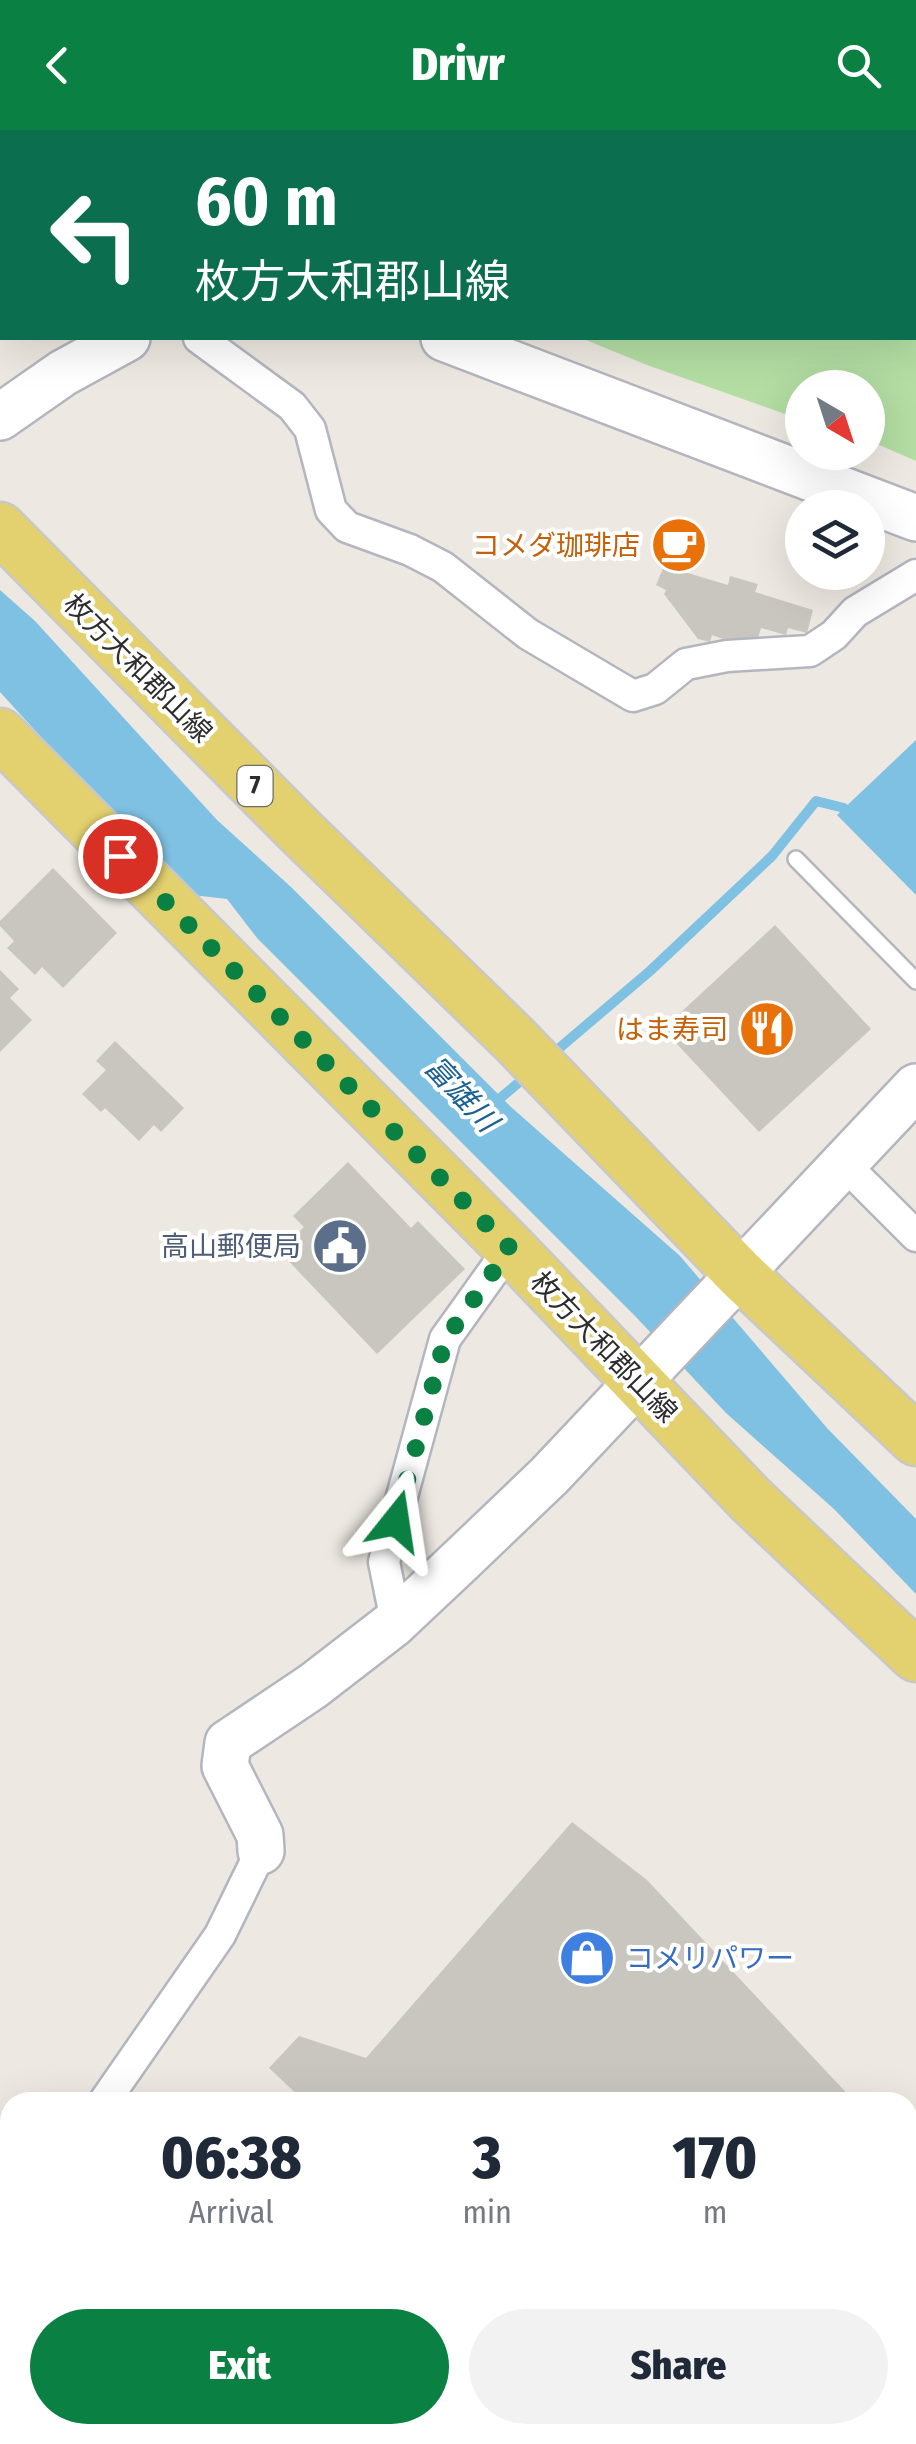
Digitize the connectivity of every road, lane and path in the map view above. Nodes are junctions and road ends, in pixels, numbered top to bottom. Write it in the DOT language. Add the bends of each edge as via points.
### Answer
graph roads {
  1 [pos="123,340"];
  2 [pos="203,340"];
  3 [pos="449,340"];
  4 [pos="0,417"];
  5 [pos="916,518"];
  6 [pos="0,528"];
  7 [pos="916,575"];
  8 [pos="5,748"];
  9 [pos="796,859"];
  10 [pos="916,981"];
  11 [pos="916,1087"];
  12 [pos="844,1164"];
  13 [pos="916,1236"];
  14 [pos="510,1248"];
  15 [pos="740,1274"];
  16 [pos="636,1383"];
  17 [pos="916,1440"];
  18 [pos="396,1621"];
  19 [pos="916,1656"];
  20 [pos="262,1851"];
  21 [pos="111,2092"];
  1 -- 4 [label="street"];
  2 -- 7 [label="street" via="292,406 310,429 331,510 347,527 443,568 528,634 632,696 655,689 686,664 810,651"];
  3 -- 5 [label="street"];
  6 -- 15 [label="main road, 枚方大和郡山線 / 7" via="515,1040"];
  8 -- 14 [label="main road, 枚方大和郡山線"];
  9 -- 10 [label="lane"];
  11 -- 12 [label="street"];
  12 -- 13 [label="street"];
  12 -- 15 [label="street"];
  14 -- 16 [label="main road, 枚方大和郡山線"];
  14 -- 18 [label="street" via="445,1340 384,1562"];
  15 -- 16 [label="street"];
  15 -- 17 [label="main road, 枚方大和郡山線 / 7"];
  16 -- 18 [label="street"];
  16 -- 19 [label="main road, 枚方大和郡山線"];
  18 -- 20 [label="street" via="228,1743 225,1766"];
  20 -- 21 [label="street" via="220,1936"];
}
